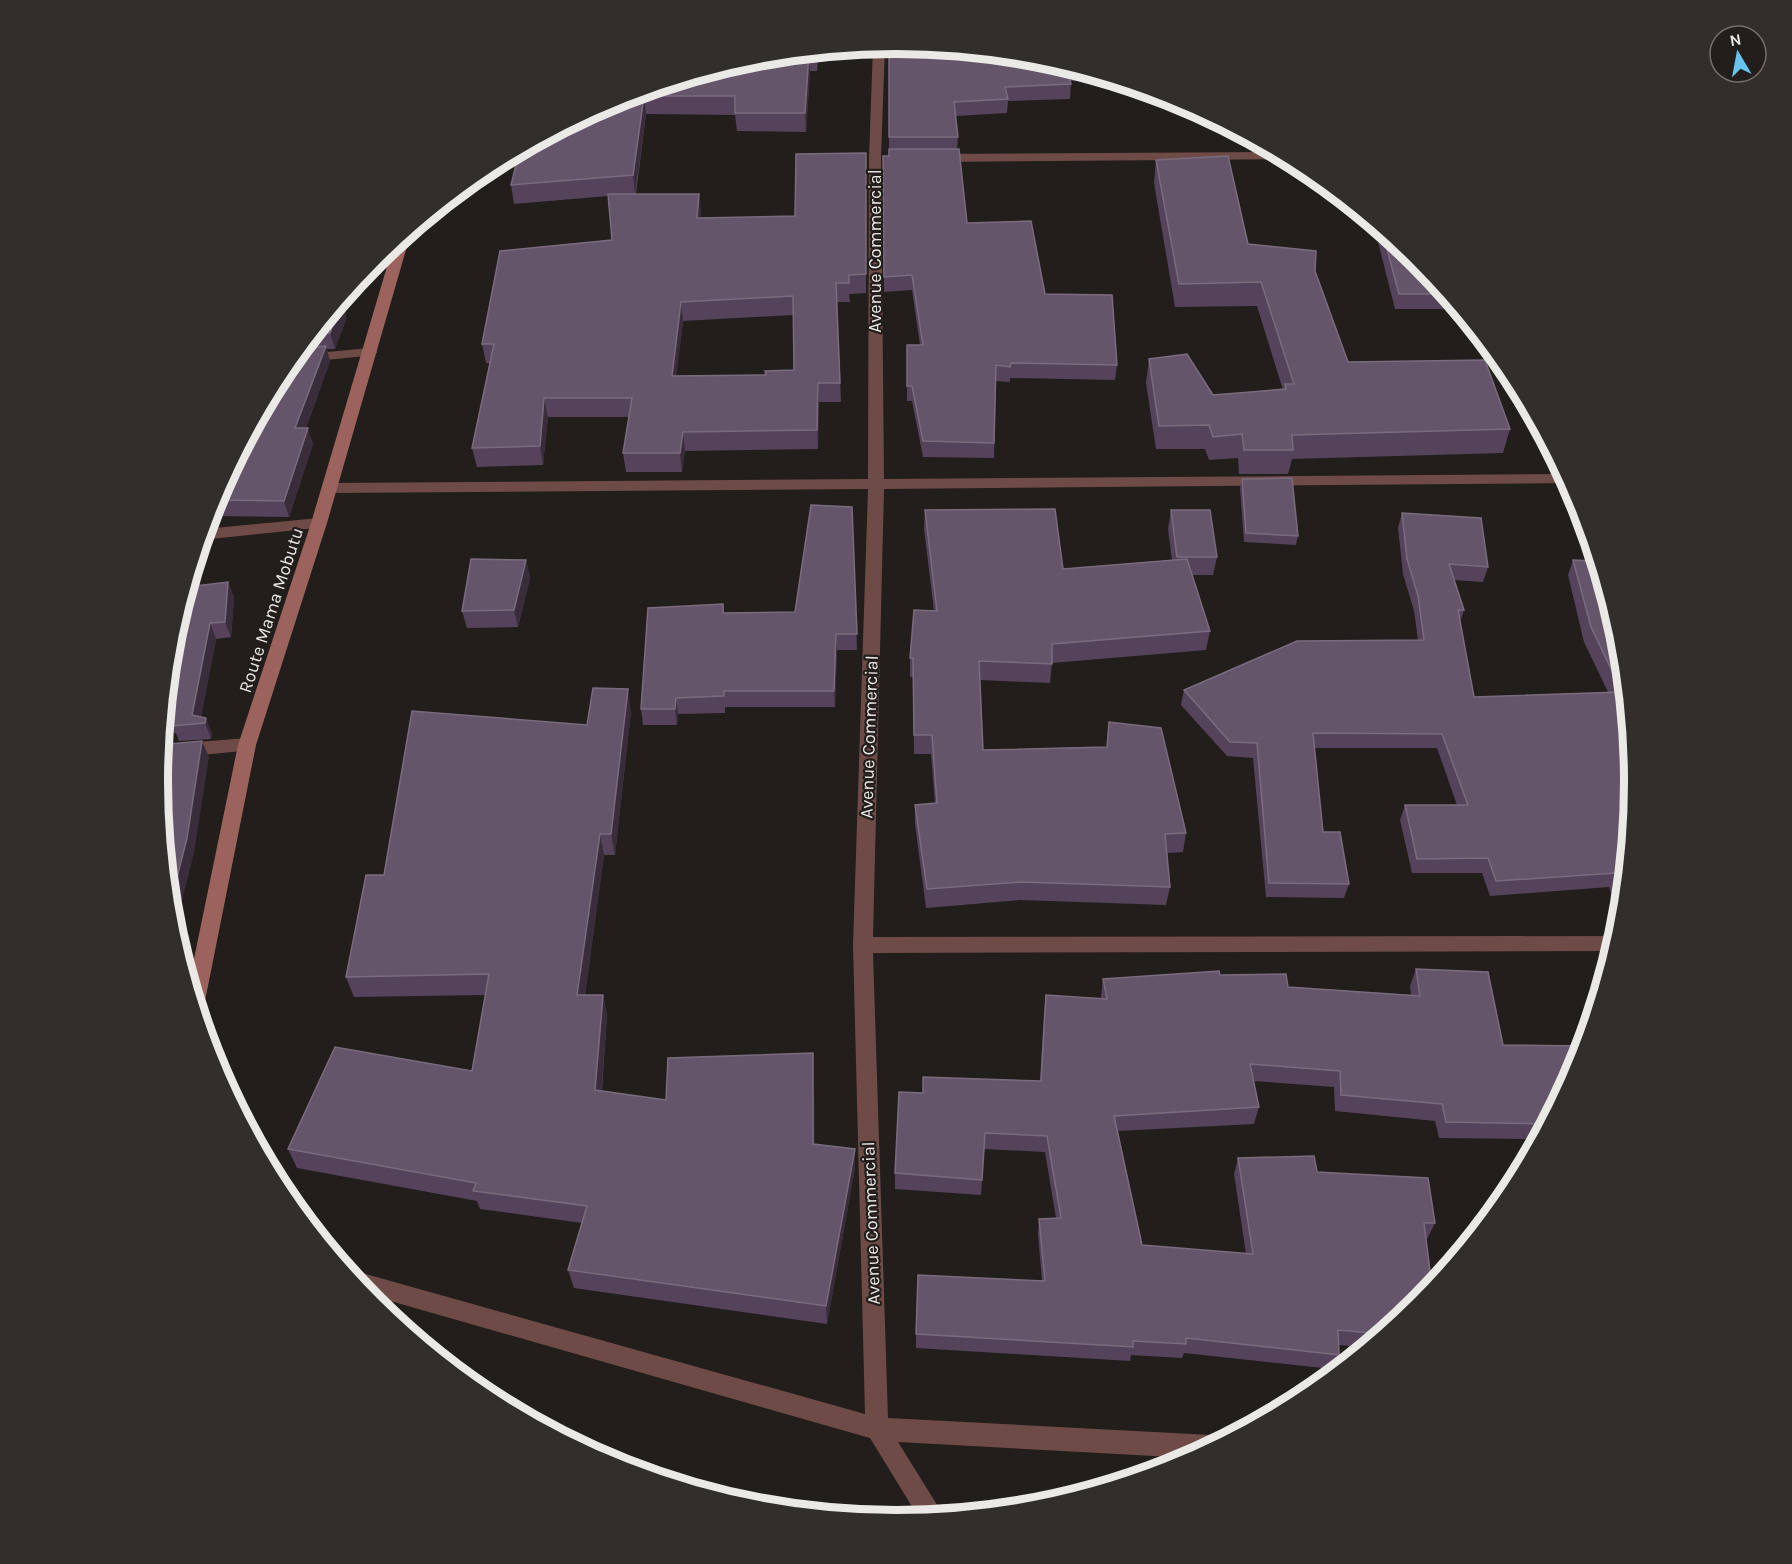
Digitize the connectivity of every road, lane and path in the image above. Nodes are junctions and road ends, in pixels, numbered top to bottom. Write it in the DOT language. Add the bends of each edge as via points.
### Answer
graph roads {
  1 [pos="879,55"];
  2 [pos="1267,156"];
  3 [pos="921,158"];
  4 [pos="399,251"];
  5 [pos="369,352"];
  6 [pos="305,358"];
  7 [pos="1558,479"];
  8 [pos="876,484"];
  9 [pos="329,488"];
  10 [pos="320,523"];
  11 [pos="212,534"];
  12 [pos="248,745"];
  13 [pos="169,751"];
  14 [pos="1605,943"];
  15 [pos="863,945"];
  16 [pos="198,986"];
  17 [pos="370,1285"];
  18 [pos="877,1429"];
  19 [pos="1194,1446"];
  20 [pos="927,1509"];
  1 -- 8 [label="street, Avenue Commercial"];
  2 -- 3 [label="street"];
  4 -- 5 [label="street, Route Mama Mobutu"];
  5 -- 6 [label="street"];
  5 -- 9 [label="street, Route Mama Mobutu"];
  7 -- 8 [label="street"];
  8 -- 9 [label="street"];
  8 -- 15 [label="street, Avenue Commercial"];
  9 -- 10 [label="street, Route Mama Mobutu"];
  10 -- 11 [label="street"];
  10 -- 12 [label="street, Route Mama Mobutu"];
  12 -- 13 [label="street"];
  12 -- 16 [label="street, Route Mama Mobutu"];
  14 -- 15 [label="street"];
  15 -- 18 [label="street, Avenue Commercial"];
  17 -- 18 [label="street"];
  18 -- 19 [label="street"];
  18 -- 20 [label="street"];
}
